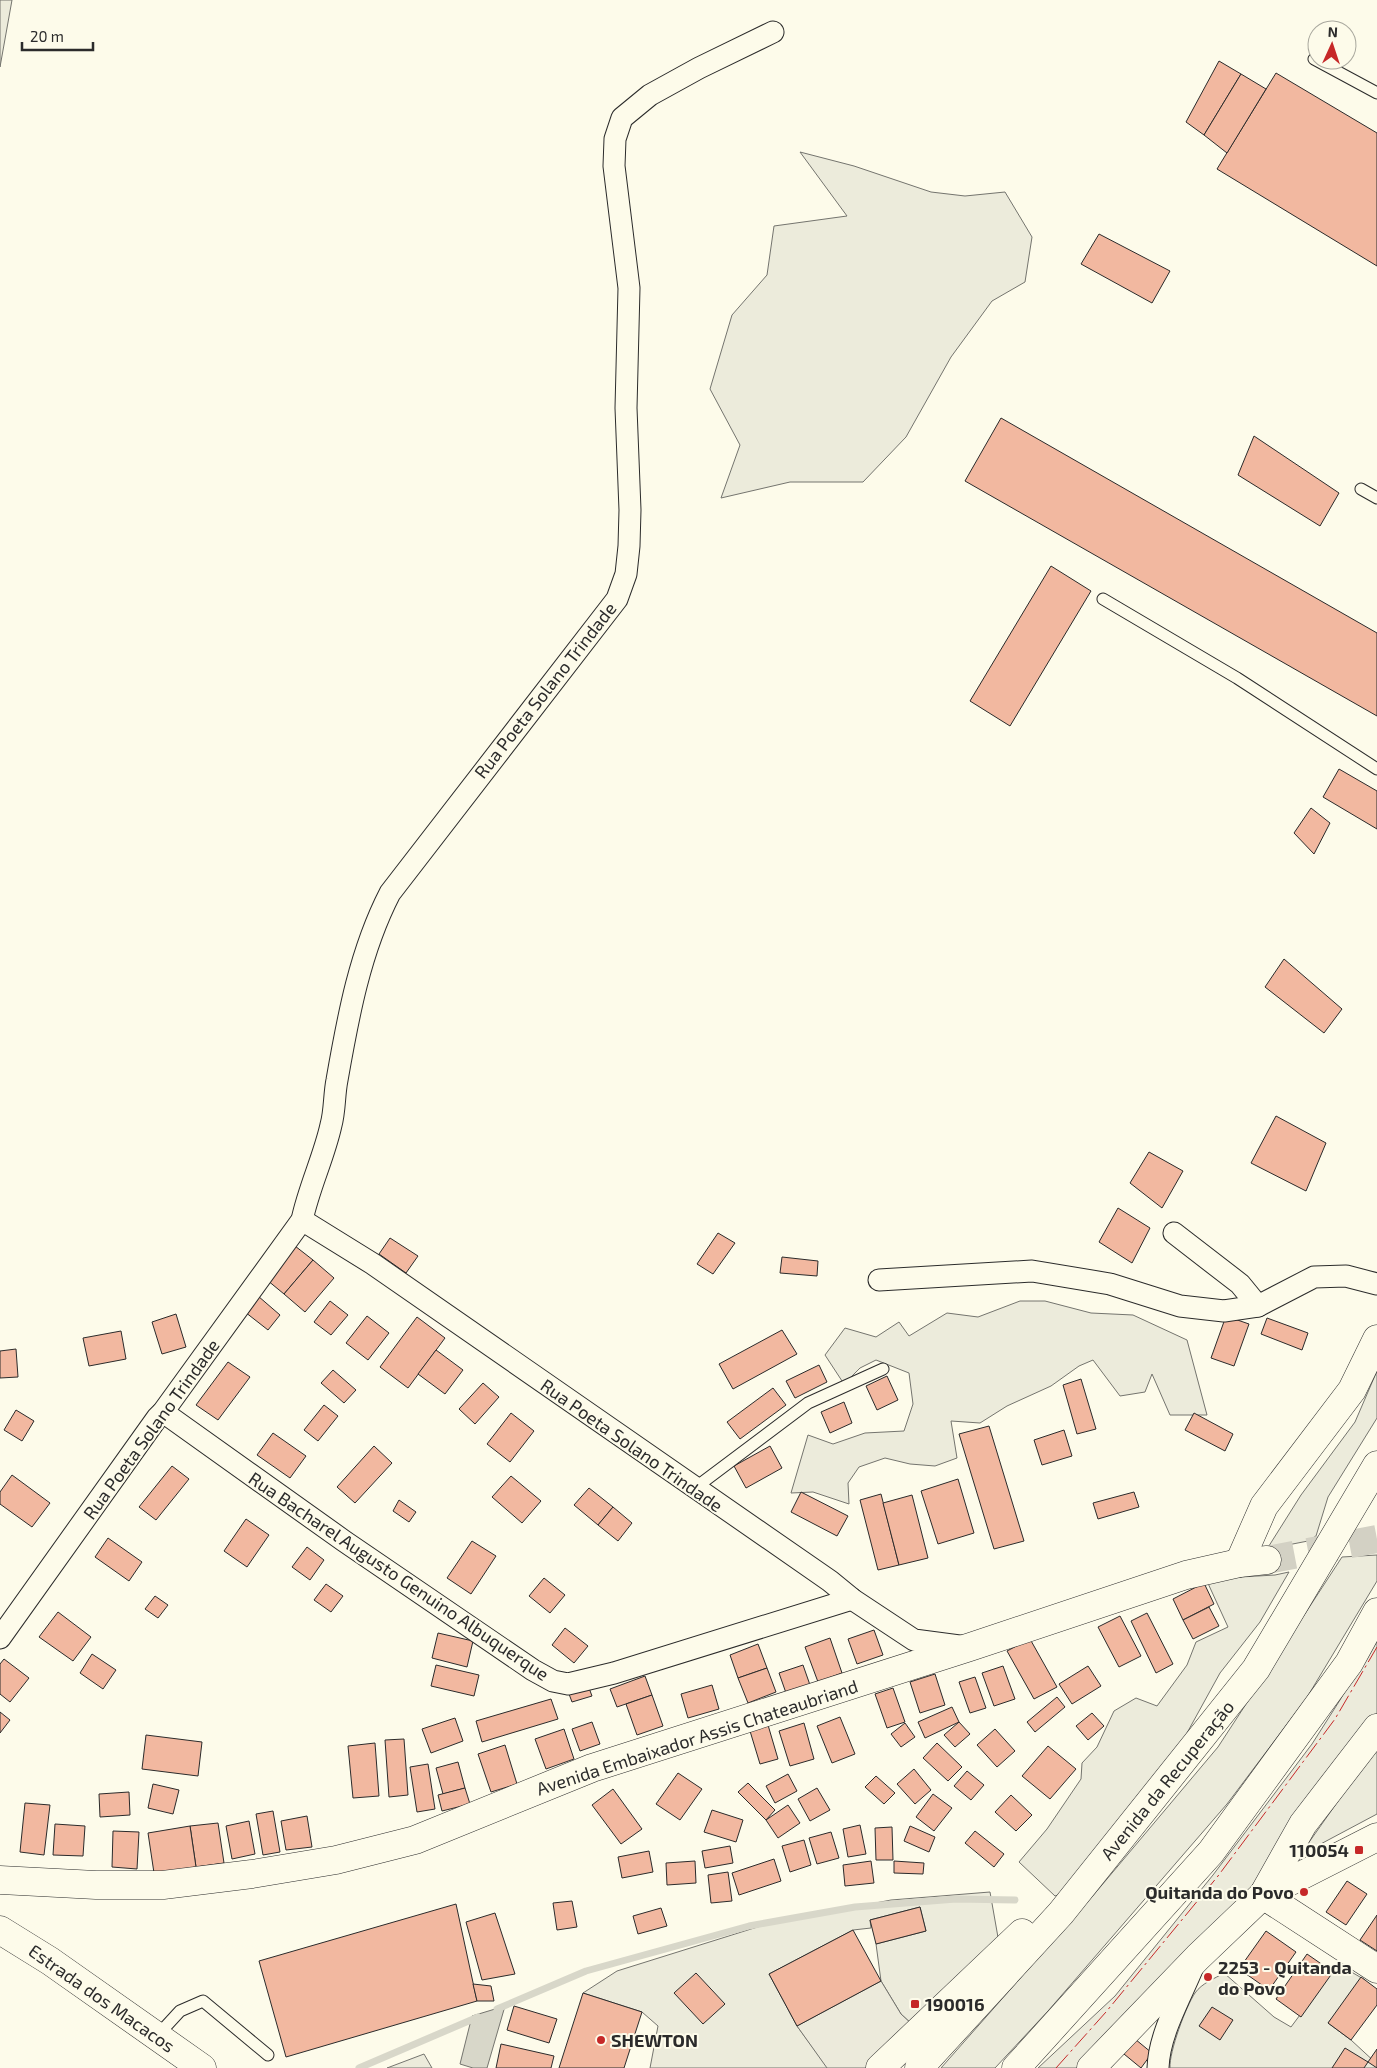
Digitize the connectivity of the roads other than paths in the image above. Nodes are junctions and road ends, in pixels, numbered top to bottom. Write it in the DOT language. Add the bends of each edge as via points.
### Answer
graph roads {
  1 [pos="773,32"];
  2 [pos="1334,70"];
  3 [pos="1377,93"];
  4 [pos="1361,489"];
  5 [pos="1377,498"];
  6 [pos="1103,599"];
  7 [pos="1377,769"];
  8 [pos="302,1220"];
  9 [pos="1174,1233"];
  10 [pos="879,1280"];
  11 [pos="1377,1284"];
  12 [pos="1258,1306"];
  13 [pos="1377,1339"];
  14 [pos="883,1369"];
  15 [pos="163,1412"];
  16 [pos="1377,1465"];
  17 [pos="695,1488"];
  18 [pos="1267,1560"];
  19 [pos="1239,1563"];
  20 [pos="852,1600"];
  21 [pos="1377,1612"];
  22 [pos="0,1638"];
  23 [pos="970,1647"];
  24 [pos="1377,1728"];
  25 [pos="1377,1837"];
  26 [pos="0,1880"];
  27 [pos="1292,1880"];
  28 [pos="1263,1895"];
  29 [pos="1061,1913"];
  30 [pos="1298,1918"];
  31 [pos="0,1930"];
  32 [pos="1198,1957"];
  33 [pos="1377,1969"];
  34 [pos="157,2036"];
  35 [pos="268,2055"];
  36 [pos="202,2068"];
  37 [pos="880,2068"];
  38 [pos="919,2068"];
  39 [pos="1016,2068"];
  40 [pos="1091,2068"];
  41 [pos="1158,2068"];
  1 -- 8 [label="street, Rua Poeta Solano Trindade" via="699,68 650,96 622,118 615,139 614,166 629,288 626,408 630,510 626,574 617,599 390,894 375,922 356,990 331,1125"];
  2 -- 3 [label="lane"];
  4 -- 5 [label="lane"];
  6 -- 7 [label="lane" via="1237,678"];
  8 -- 15 [label="street, Rua Poeta Solano Trindade"];
  8 -- 17 [label="street, Rua Poeta Solano Trindade" via="373,1264"];
  9 -- 12 [label="street" via="1240,1284"];
  10 -- 12 [label="street" via="1032,1271 1110,1284 1180,1306 1224,1311"];
  11 -- 12 [label="street" via="1346,1276 1314,1277"];
  13 -- 19 [label="main road" via="1352,1390 1264,1506"];
  14 -- 17 [label="lane" via="808,1404"];
  15 -- 20 [label="street, Rua Bacharel Augusto Genuino Albuquerque" via="344,1541 532,1670 553,1681 568,1684 614,1674"];
  15 -- 22 [label="street, Rua Poeta Solano Trindade"];
  16 -- 29 [label="main road, Avenida da Recuperação" via="1256,1669"];
  17 -- 20 [label="street, Rua Poeta Solano Trindade" via="830,1581"];
  18 -- 19 [label="main road, Avenida Embaixador Assis Chateaubriand"];
  19 -- 23 [label="main road, Avenida Embaixador Assis Chateaubriand" via="1186,1575"];
  20 -- 23 [label="street, Rua Poeta Solano Trindade" via="914,1640"];
  21 -- 39 [label="main road" via="1349,1664 1210,1852"];
  23 -- 26 [label="main road, Avenida Embaixador Assis Chateaubriand" via="592,1768 415,1840 336,1860 163,1885 96,1886"];
  24 -- 28 [label="main road" via="1303,1824"];
  25 -- 27 [label="main road"];
  27 -- 28 [label="main road"];
  27 -- 30 [label="main road"];
  28 -- 30 [label="main road"];
  28 -- 32 [label="main road"];
  29 -- 37 [label="main road" via="1018,1934"];
  29 -- 38 [label="main road, Avenida da Recuperação"];
  30 -- 33 [label="main road"];
  31 -- 34 [label="main road, Estrada dos Macacos"];
  32 -- 40 [label="main road"];
  32 -- 41 [label="street" via="1164,2038"];
  34 -- 35 [label="lane" via="180,2011 203,2001"];
  34 -- 36 [label="main road, Estrada dos Macacos"];
}
